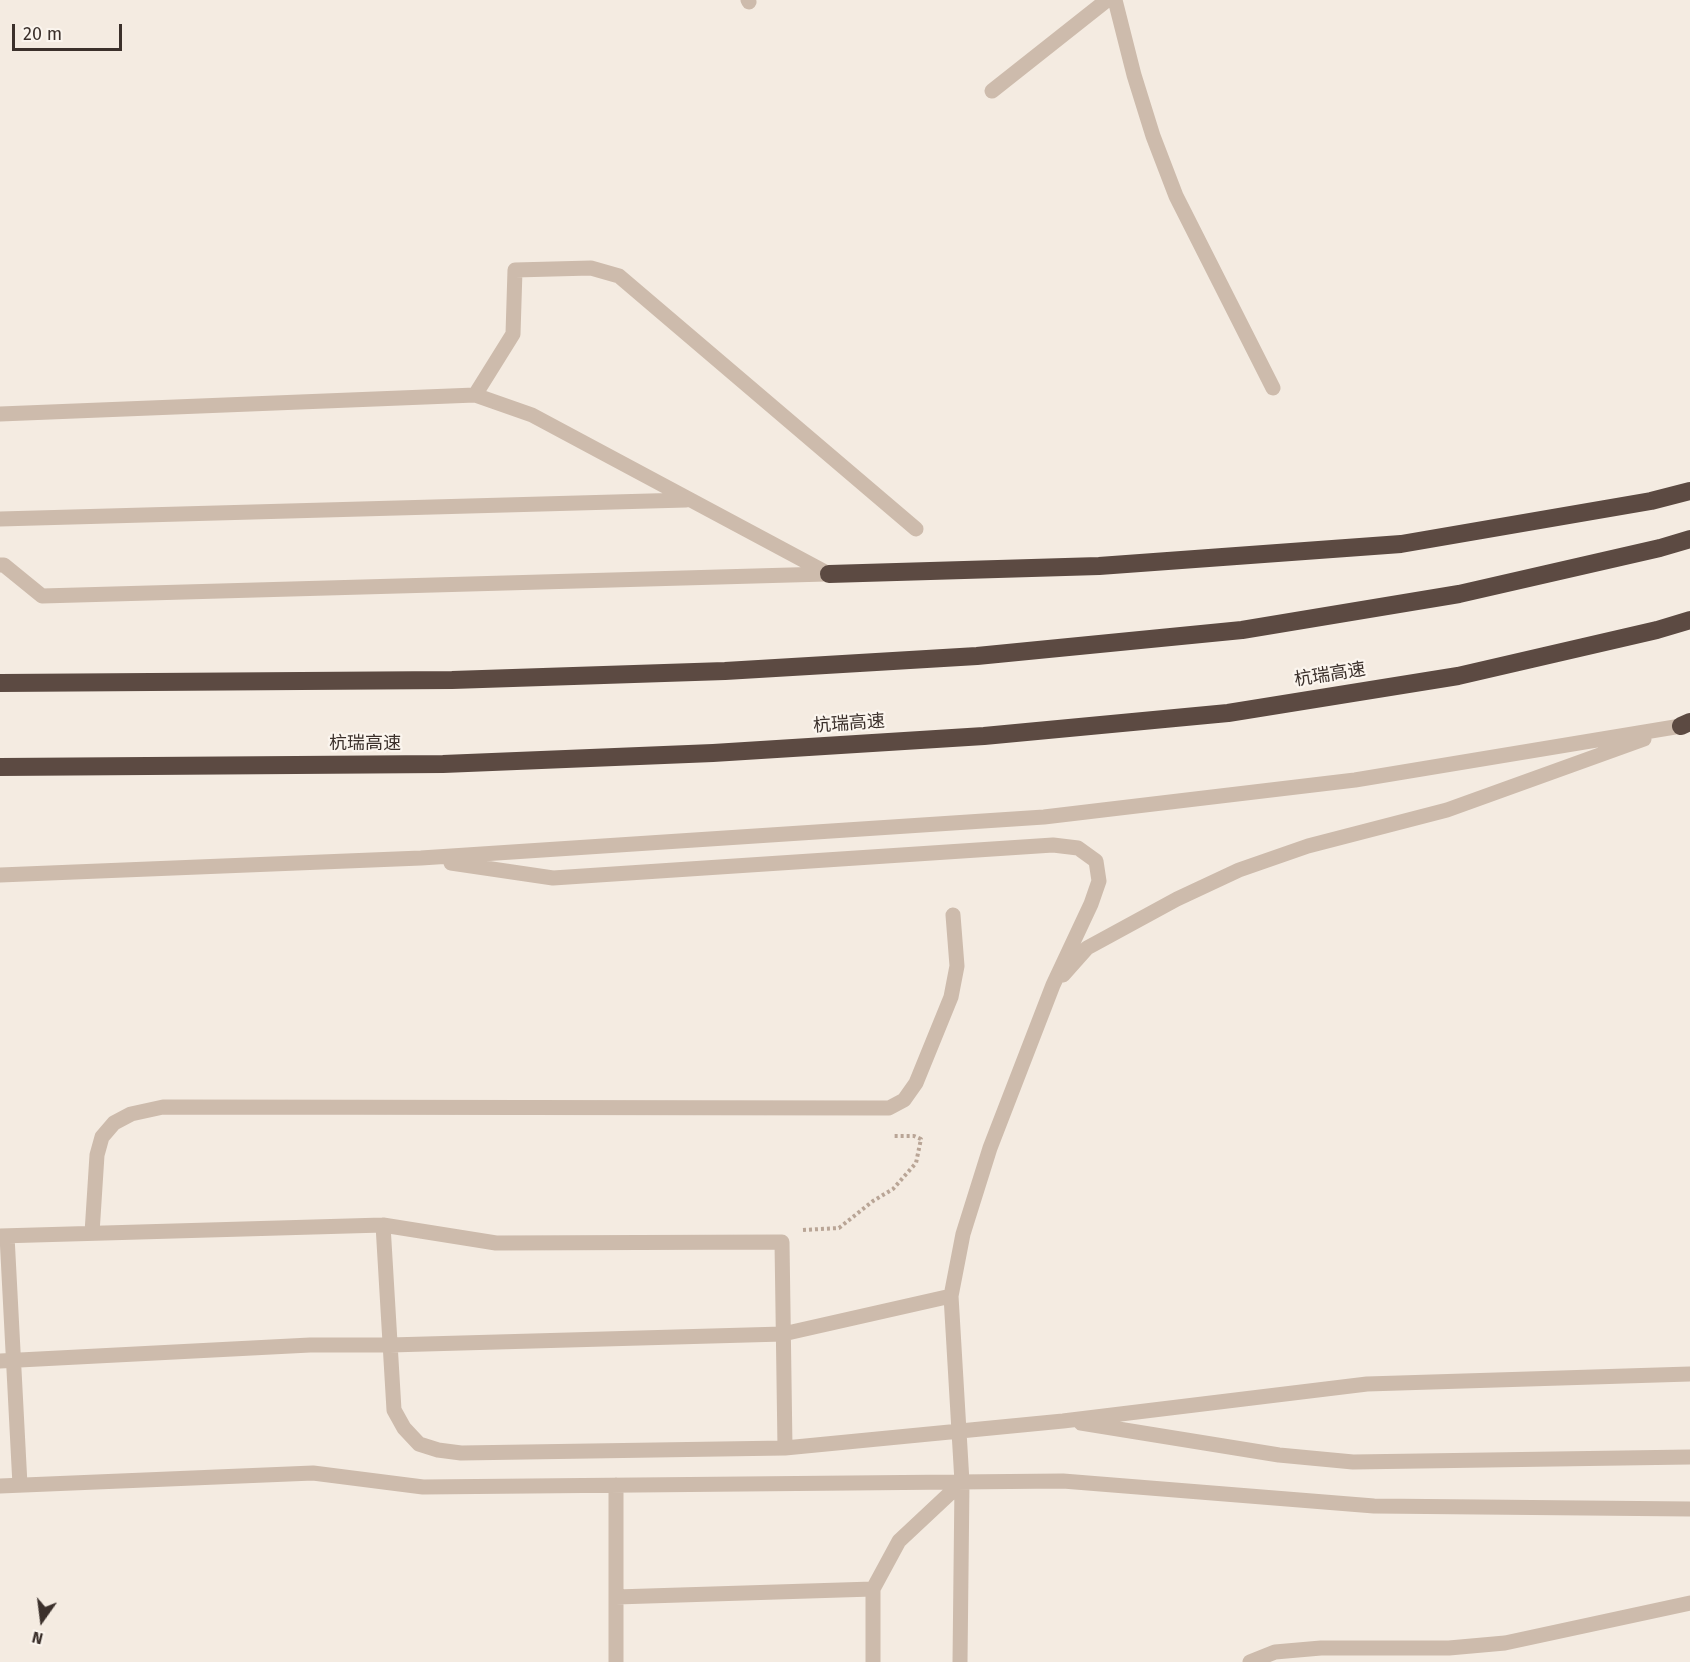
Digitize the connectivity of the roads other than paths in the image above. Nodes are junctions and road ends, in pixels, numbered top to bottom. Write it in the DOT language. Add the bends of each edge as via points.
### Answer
graph roads {
  1 [pos="1107,0"];
  2 [pos="1115,0"];
  3 [pos="992,91"];
  4 [pos="1273,388"];
  5 [pos="475,395"];
  6 [pos="0,414"];
  7 [pos="1690,491"];
  8 [pos="689,500"];
  9 [pos="0,519"];
  10 [pos="916,529"];
  11 [pos="1690,539"];
  12 [pos="1,564"];
  13 [pos="829,574"];
  14 [pos="1690,620"];
  15 [pos="0,683"];
  16 [pos="1685,724"];
  17 [pos="0,767"];
  18 [pos="421,858"];
  19 [pos="0,875"];
  20 [pos="953,915"];
  21 [pos="1053,985"];
  22 [pos="383,1225"];
  23 [pos="92,1233"];
  24 [pos="4,1236"];
  25 [pos="951,1296"];
  26 [pos="783,1334"];
  27 [pos="390,1345"];
  28 [pos="7,1360"];
  29 [pos="1690,1374"];
  30 [pos="1063,1420"];
  31 [pos="960,1432"];
  32 [pos="785,1448"];
  33 [pos="1690,1456"];
  34 [pos="963,1482"];
  35 [pos="20,1485"];
  36 [pos="616,1485"];
  37 [pos="0,1486"];
  38 [pos="1690,1509"];
  39 [pos="873,1589"];
  40 [pos="616,1597"];
  41 [pos="1690,1603"];
  42 [pos="616,1662"];
  43 [pos="873,1662"];
  44 [pos="960,1662"];
  45 [pos="1250,1662"];
  1 -- 3 [label="street"];
  2 -- 4 [label="street" via="1134,75 1176,196"];
  5 -- 6 [label="street"];
  5 -- 8 [label="street" via="532,415"];
  5 -- 10 [label="street" via="513,334 515,270 591,268 619,276"];
  7 -- 13 [label="highway" via="1401,544 1099,566"];
  8 -- 9 [label="street"];
  8 -- 13 [label="street"];
  11 -- 15 [label="highway" via="1459,594 1242,630 977,656 452,680"];
  12 -- 13 [label="street" via="42,596"];
  14 -- 17 [label="highway, 杭瑞高速" via="1458,676 1228,713 984,736 442,764"];
  16 -- 18 [label="street" via="1355,780 1044,817"];
  16 -- 21 [label="street" via="1447,810 1308,846 1239,870 1088,948"];
  18 -- 19 [label="street"];
  18 -- 21 [label="street" via="553,878 1053,845 1078,848 1096,861 1099,881"];
  20 -- 23 [label="street" via="957,966 951,997 916,1083 904,1100 889,1108 163,1107 131,1114 114,1123 102,1137 97,1155"];
  21 -- 25 [label="street" via="990,1148 963,1234"];
  22 -- 23 [label="street"];
  22 -- 26 [label="street" via="496,1243 782,1242"];
  22 -- 27 [label="street"];
  23 -- 24 [label="street"];
  24 -- 28 [label="street"];
  25 -- 26 [label="street"];
  25 -- 31 [label="street"];
  26 -- 27 [label="street"];
  26 -- 32 [label="street"];
  27 -- 28 [label="street" via="310,1345"];
  27 -- 32 [label="street" via="394,1410 418,1444 438,1450 461,1453"];
  28 -- 35 [label="street"];
  29 -- 30 [label="street" via="1366,1384"];
  30 -- 31 [label="street"];
  30 -- 33 [label="street" via="1278,1455 1353,1462"];
  31 -- 32 [label="street"];
  31 -- 34 [label="street"];
  34 -- 36 [label="street"];
  34 -- 38 [label="street" via="1063,1480 1374,1506"];
  34 -- 39 [label="street" via="899,1541"];
  34 -- 44 [label="street"];
  35 -- 36 [label="street" via="313,1473 423,1487"];
  35 -- 37 [label="street"];
  36 -- 40 [label="street"];
  39 -- 40 [label="street"];
  39 -- 43 [label="street"];
  40 -- 42 [label="street"];
  41 -- 45 [label="street" via="1505,1643 1449,1648 1321,1648 1275,1652"];
}
